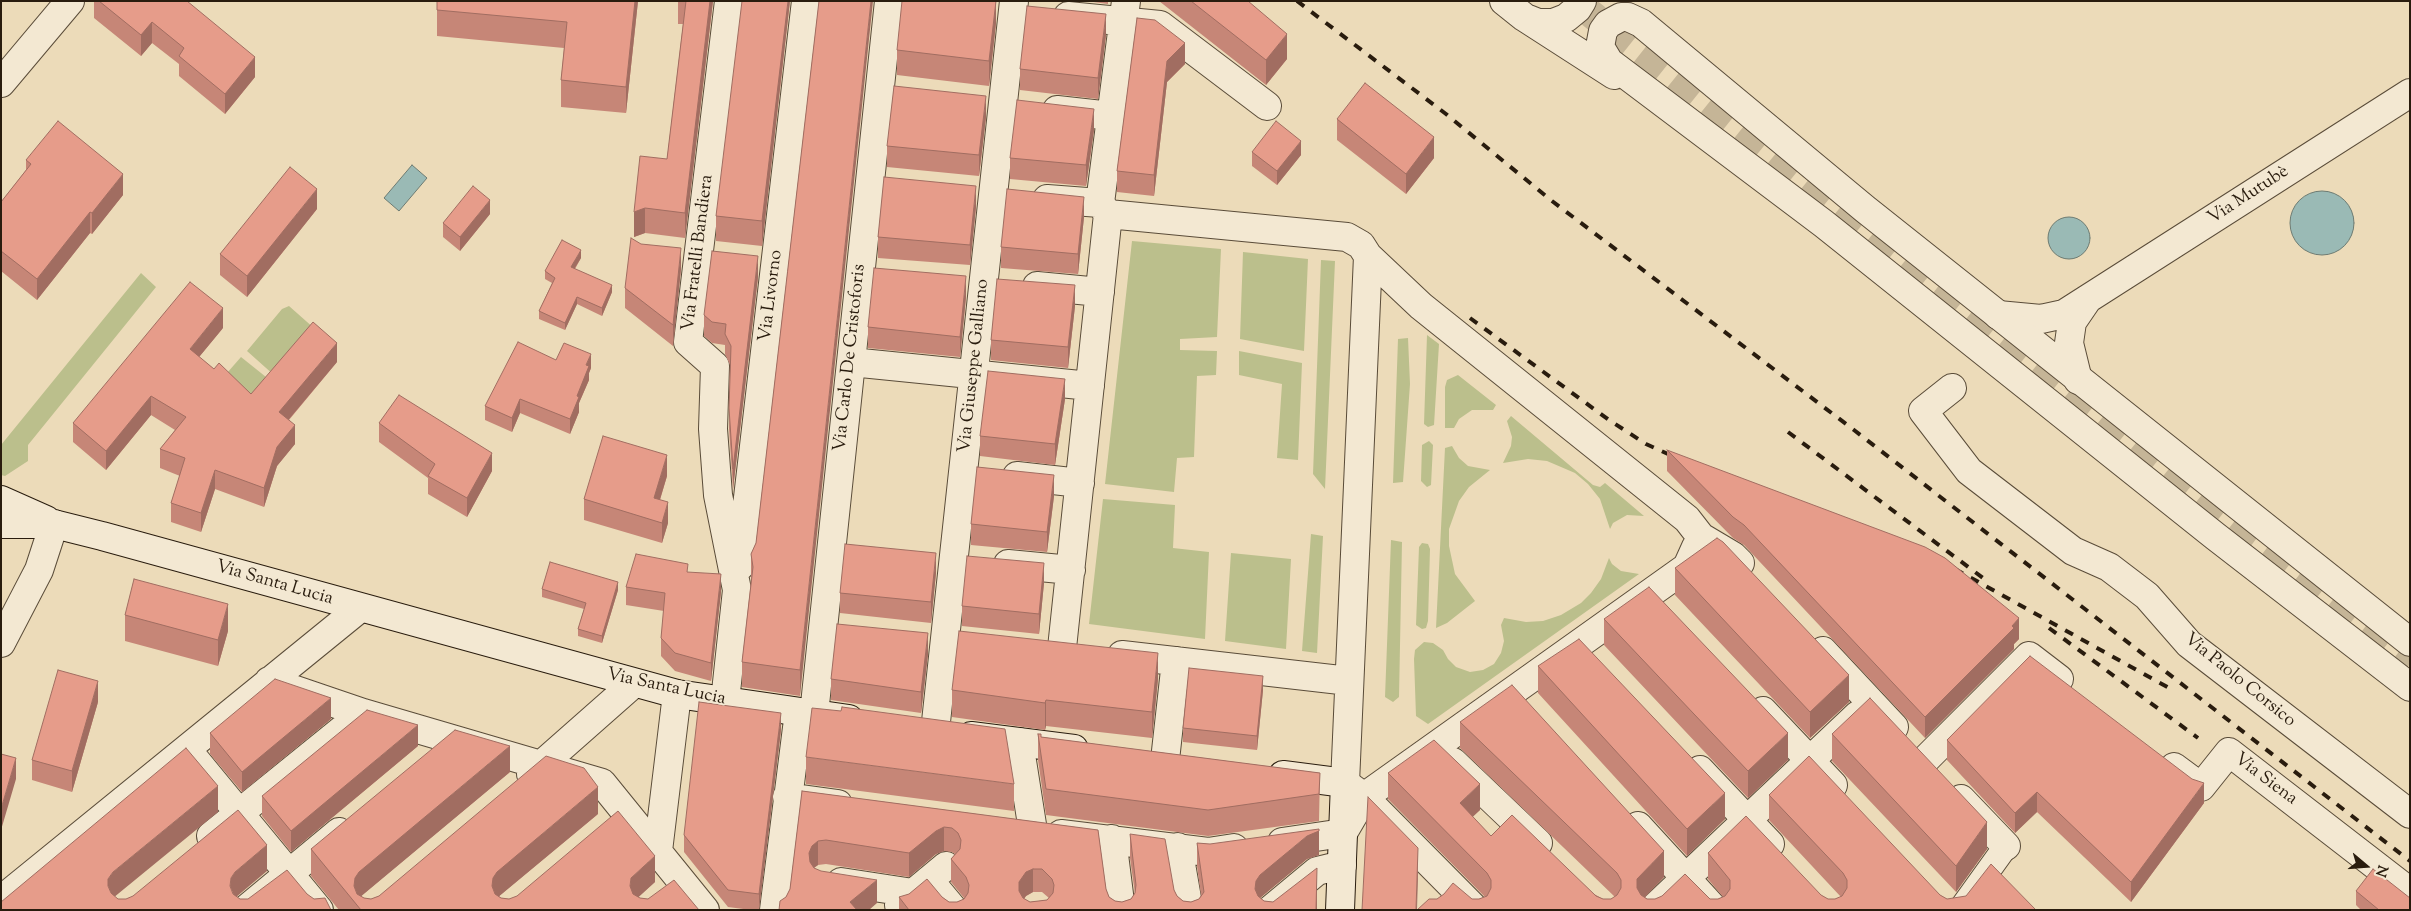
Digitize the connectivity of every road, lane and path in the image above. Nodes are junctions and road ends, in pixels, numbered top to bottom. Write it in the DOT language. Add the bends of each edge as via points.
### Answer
graph roads {
  1 [pos="70,1"];
  2 [pos="729,1"];
  3 [pos="806,1"];
  4 [pos="889,1"];
  5 [pos="1582,1"];
  6 [pos="1638,1"];
  7 [pos="1014,6"];
  8 [pos="986,7"];
  9 [pos="1514,9"];
  10 [pos="1119,14"];
  11 [pos="6,68"];
  12 [pos="880,88"];
  13 [pos="1722,91"];
  14 [pos="908,92"];
  15 [pos="2410,93"];
  16 [pos="975,100"];
  17 [pos="1003,104"];
  18 [pos="1267,106"];
  19 [pos="1104,116"];
  20 [pos="1693,126"];
  21 [pos="870,181"];
  22 [pos="898,184"];
  23 [pos="965,190"];
  24 [pos="993,193"];
  25 [pos="1098,207"];
  26 [pos="670,252"];
  27 [pos="698,254"];
  28 [pos="1368,256"];
  29 [pos="776,263"];
  30 [pos="860,272"];
  31 [pos="889,274"];
  32 [pos="955,280"];
  33 [pos="984,282"];
  34 [pos="1088,291"];
  35 [pos="2088,299"];
  36 [pos="1998,315"];
  37 [pos="851,362"];
  38 [pos="973,375"];
  39 [pos="2078,380"];
  40 [pos="1078,385"];
  41 [pos="1952,388"];
  42 [pos="963,470"];
  43 [pos="1067,482"];
  44 [pos="1,500"];
  45 [pos="1,524"];
  46 [pos="54,524"];
  47 [pos="1701,537"];
  48 [pos="831,548"];
  49 [pos="860,550"];
  50 [pos="925,556"];
  51 [pos="954,559"];
  52 [pos="1058,569"];
  53 [pos="1759,583"];
  54 [pos="738,590"];
  55 [pos="360,608"];
  56 [pos="823,627"];
  57 [pos="851,630"];
  58 [pos="1806,632"];
  59 [pos="916,638"];
  60 [pos="945,640"];
  61 [pos="2410,642"];
  62 [pos="1,643"];
  63 [pos="972,643"];
  64 [pos="1175,671"];
  65 [pos="1349,681"];
  66 [pos="633,684"];
  67 [pos="2410,686"];
  68 [pos="262,687"];
  69 [pos="2076,692"];
  70 [pos="677,694"];
  71 [pos="1749,696"];
  72 [pos="725,701"];
  73 [pos="1872,702"];
  74 [pos="806,713"];
  75 [pos="357,718"];
  76 [pos="870,722"];
  77 [pos="907,727"];
  78 [pos="935,731"];
  79 [pos="1019,742"];
  80 [pos="186,749"];
  81 [pos="1441,751"];
  82 [pos="2154,751"];
  83 [pos="1097,752"];
  84 [pos="1686,755"];
  85 [pos="1136,757"];
  86 [pos="1924,760"];
  87 [pos="1810,761"];
  88 [pos="536,769"];
  89 [pos="1263,773"];
  90 [pos="1354,790"];
  91 [pos="508,793"];
  92 [pos="787,797"];
  93 [pos="1850,803"];
  94 [pos="1619,804"];
  95 [pos="621,805"];
  96 [pos="866,808"];
  97 [pos="239,813"];
  98 [pos="2410,814"];
  99 [pos="356,817"];
  100 [pos="1747,820"];
  101 [pos="1003,827"];
  102 [pos="604,829"];
  103 [pos="1032,831"];
  104 [pos="1343,833"];
  105 [pos="1112,839"];
  106 [pos="2006,846"];
  107 [pos="1178,847"];
  108 [pos="196,849"];
  109 [pos="658,851"];
  110 [pos="1786,861"];
  111 [pos="1558,863"];
  112 [pos="1342,865"];
  113 [pos="288,873"];
  114 [pos="1686,878"];
  115 [pos="824,879"];
  116 [pos="682,880"];
  117 [pos="921,887"];
  118 [pos="2410,892"];
  119 [pos="660,898"];
  120 [pos="1,900"];
  121 [pos="245,910"];
  122 [pos="319,910"];
  123 [pos="705,910"];
  124 [pos="774,910"];
  125 [pos="954,910"];
  126 [pos="1121,910"];
  127 [pos="1189,910"];
  128 [pos="1270,910"];
  129 [pos="1340,910"];
  130 [pos="1476,910"];
  131 [pos="1652,910"];
  132 [pos="1715,910"];
  133 [pos="1960,910"];
  1 -- 11 [label="street"];
  2 -- 27 [label="street, Via Fratelli Bandiera"];
  3 -- 29 [label="street, Via Livorno"];
  4 -- 12 [label="street, Via Carlo De Cristoforis"];
  5 -- 9 [label="street" via="1566,18 1552,23 1538,23"];
  6 -- 13 [label="street"];
  7 -- 8 [label="street"];
  7 -- 10 [label="street"];
  7 -- 17 [label="street, Via Giuseppe Galliano"];
  9 -- 20 [label="street"];
  10 -- 18 [label="street" via="1160,25"];
  10 -- 19 [label="street"];
  12 -- 14 [label="street"];
  12 -- 21 [label="street, Via Carlo De Cristoforis"];
  13 -- 20 [label="street" via="1641,22 1621,17 1608,24 1600,39 1603,55"];
  13 -- 36 [label="street"];
  15 -- 35 [label="street, Via Mutubè"];
  16 -- 17 [label="street"];
  17 -- 19 [label="street"];
  17 -- 24 [label="street, Via Giuseppe Galliano"];
  19 -- 25 [label="street"];
  20 -- 67 [label="street" via="1824,224 2215,536"];
  21 -- 22 [label="street"];
  21 -- 30 [label="street, Via Carlo De Cristoforis"];
  23 -- 24 [label="street"];
  24 -- 25 [label="street"];
  24 -- 33 [label="street, Via Giuseppe Galliano"];
  25 -- 28 [label="street" via="1348,237 1361,245"];
  25 -- 34 [label="street"];
  26 -- 27 [label="street"];
  27 -- 29 [label="street"];
  27 -- 54 [label="street, Via Fratelli Bandiera" via="688,342 715,366 713,429 718,495"];
  28 -- 47 [label="street" via="1421,306 1687,518"];
  28 -- 65 [label="street"];
  29 -- 54 [label="street, Via Livorno"];
  30 -- 31 [label="street"];
  30 -- 37 [label="street, Via Carlo De Cristoforis"];
  32 -- 33 [label="street"];
  33 -- 34 [label="street"];
  33 -- 38 [label="street, Via Giuseppe Galliano"];
  34 -- 40 [label="street"];
  35 -- 36 [label="street, Via Mutubè" via="2064,314 2041,319"];
  35 -- 39 [label="street" via="2072,322 2069,343"];
  36 -- 39 [label="street"];
  37 -- 38 [label="street"];
  37 -- 48 [label="street, Via Carlo De Cristoforis"];
  38 -- 40 [label="street"];
  38 -- 42 [label="street, Via Giuseppe Galliano"];
  39 -- 61 [label="street"];
  40 -- 43 [label="street"];
  41 -- 98 [label="street, Via Paolo Corsico" via="1923,411 1969,471 2073,551 2109,567 2147,596 2189,644"];
  42 -- 43 [label="street"];
  42 -- 51 [label="street, Via Giuseppe Galliano"];
  43 -- 52 [label="street"];
  44 -- 46 [label="street"];
  45 -- 46 [label="street, Via Santa Lucia"];
  46 -- 55 [label="street, Via Santa Lucia"];
  46 -- 62 [label="street" via="39,570"];
  47 -- 53 [label="street" via="1733,556"];
  47 -- 81 [label="street" via="1687,567 1660,602 1523,701"];
  48 -- 49 [label="street"];
  48 -- 56 [label="street, Via Carlo De Cristoforis"];
  50 -- 51 [label="street"];
  51 -- 52 [label="street"];
  51 -- 60 [label="street, Via Giuseppe Galliano"];
  52 -- 64 [label="street" via="1050,649 1095,652"];
  54 -- 72 [label="street, Via Fratelli Bandiera"];
  55 -- 66 [label="street, Via Santa Lucia"];
  55 -- 68 [label="street"];
  56 -- 57 [label="street"];
  56 -- 74 [label="street, Via Carlo De Cristoforis"];
  58 -- 73 [label="street"];
  59 -- 60 [label="street"];
  60 -- 63 [label="street"];
  60 -- 78 [label="street, Via Giuseppe Galliano"];
  64 -- 65 [label="street"];
  64 -- 85 [label="street" via="1175,762"];
  65 -- 90 [label="street"];
  66 -- 70 [label="street, Via Santa Lucia"];
  66 -- 88 [label="street"];
  68 -- 75 [label="street"];
  68 -- 80 [label="street"];
  69 -- 86 [label="street" via="2029,656"];
  70 -- 72 [label="street, Via Santa Lucia"];
  70 -- 109 [label="street"];
  71 -- 87 [label="street"];
  72 -- 74 [label="street, Via Santa Lucia"];
  73 -- 86 [label="street"];
  73 -- 87 [label="street"];
  74 -- 76 [label="street, Via Santa Lucia"];
  74 -- 92 [label="street, Via Carlo De Cristoforis"];
  75 -- 88 [label="street" via="441,747"];
  75 -- 97 [label="street"];
  77 -- 78 [label="street"];
  78 -- 79 [label="street"];
  79 -- 83 [label="street"];
  79 -- 103 [label="street"];
  80 -- 97 [label="street"];
  80 -- 120 [label="street"];
  81 -- 90 [label="street"];
  81 -- 111 [label="street"];
  82 -- 118 [label="street, Via Siena" via="2201,787 2229,752"];
  84 -- 100 [label="street"];
  86 -- 106 [label="street"];
  87 -- 93 [label="street"];
  87 -- 100 [label="street"];
  88 -- 91 [label="street"];
  88 -- 95 [label="street" via="602,783"];
  89 -- 90 [label="street"];
  90 -- 104 [label="street"];
  90 -- 130 [label="street" via="1444,894"];
  92 -- 96 [label="street"];
  92 -- 124 [label="street, Via Carlo De Cristoforis"];
  94 -- 114 [label="street"];
  95 -- 102 [label="street"];
  95 -- 109 [label="street"];
  97 -- 108 [label="street"];
  97 -- 113 [label="street"];
  99 -- 113 [label="street"];
  100 -- 110 [label="street"];
  100 -- 114 [label="street"];
  101 -- 103 [label="street"];
  103 -- 105 [label="street"];
  104 -- 107 [label="street" via="1208,852"];
  104 -- 112 [label="street"];
  105 -- 107 [label="street"];
  105 -- 126 [label="street"];
  106 -- 133 [label="street"];
  107 -- 127 [label="street"];
  109 -- 116 [label="street"];
  112 -- 128 [label="street" via="1318,871"];
  112 -- 129 [label="street"];
  113 -- 121 [label="street"];
  113 -- 122 [label="street"];
  114 -- 131 [label="street"];
  114 -- 132 [label="street"];
  115 -- 117 [label="street"];
  116 -- 119 [label="street"];
  116 -- 123 [label="street"];
  117 -- 125 [label="street"];
}
